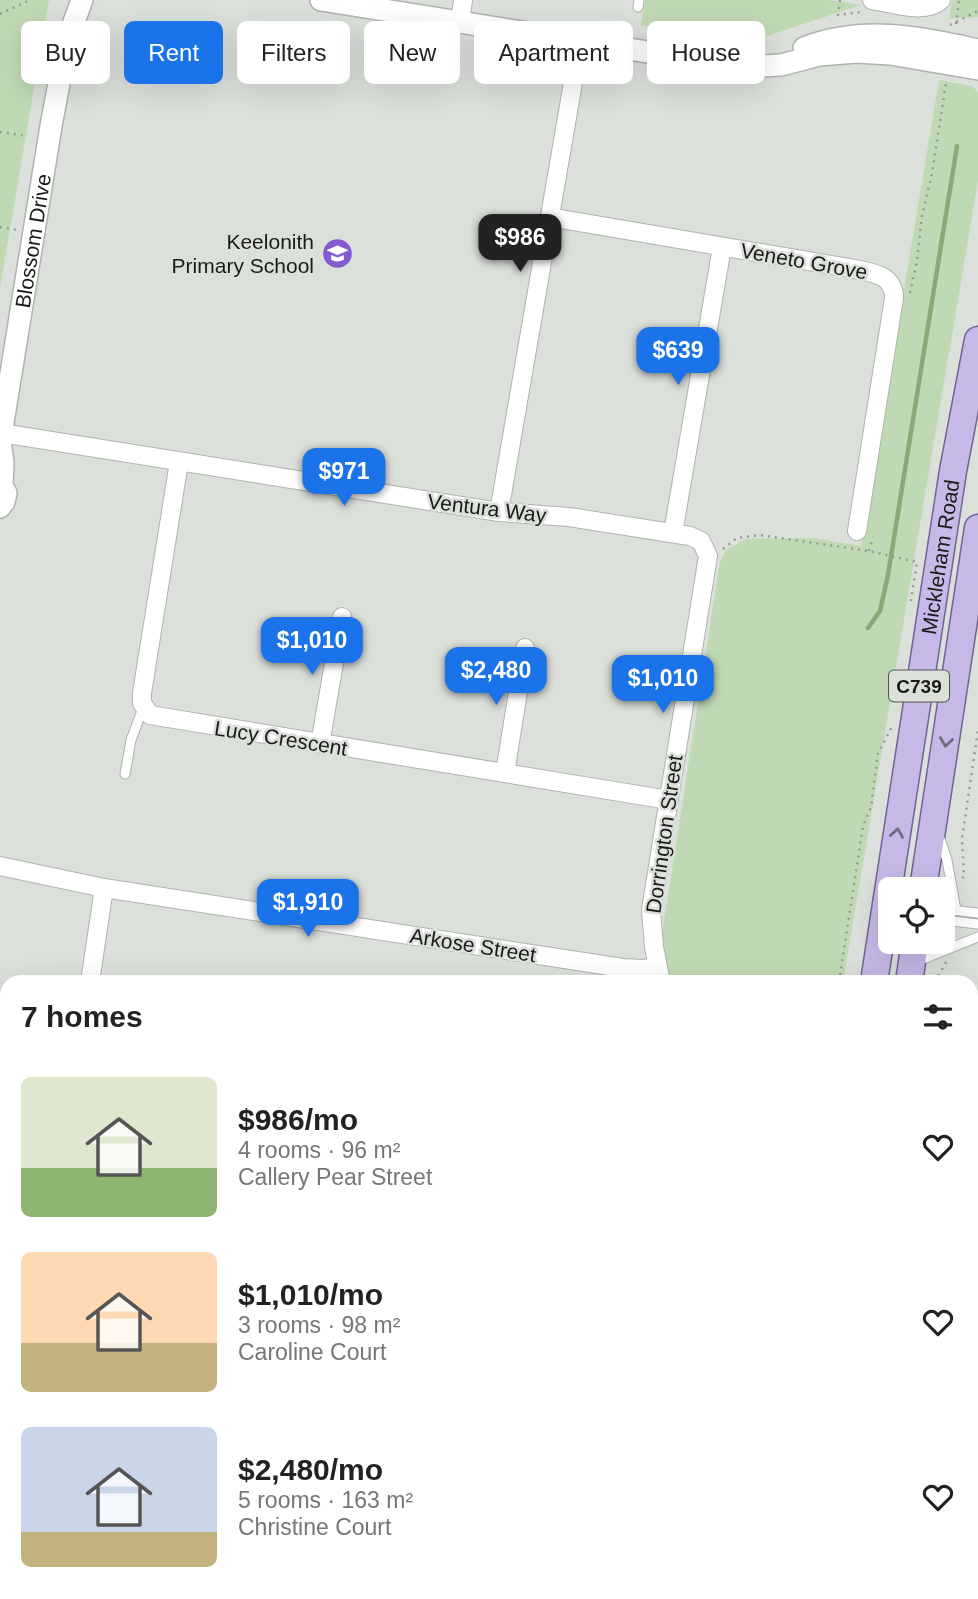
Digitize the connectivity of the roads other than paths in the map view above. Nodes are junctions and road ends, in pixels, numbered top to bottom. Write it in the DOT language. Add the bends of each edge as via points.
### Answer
graph roads {
  1 [pos="69,0"];
  2 [pos="82,0"];
  3 [pos="321,0"];
  4 [pos="463,0"];
  5 [pos="872,0"];
  6 [pos="942,0"];
  7 [pos="68,21"];
  8 [pos="74,21"];
  9 [pos="454,21"];
  10 [pos="460,22"];
  11 [pos="474,24"];
  12 [pos="978,33"];
  13 [pos="952,44"];
  14 [pos="765,65"];
  15 [pos="976,66"];
  16 [pos="765,67"];
  17 [pos="59,84"];
  18 [pos="573,84"];
  19 [pos="550,217"];
  20 [pos="722,247"];
  21 [pos="978,340"];
  22 [pos="1,437"];
  23 [pos="178,462"];
  24 [pos="1,484"];
  25 [pos="0,507"];
  26 [pos="499,512"];
  27 [pos="978,528"];
  28 [pos="857,531"];
  29 [pos="673,533"];
  30 [pos="713,558"];
  31 [pos="342,617"];
  32 [pos="525,648"];
  33 [pos="143,708"];
  34 [pos="320,744"];
  35 [pos="505,773"];
  36 [pos="125,774"];
  37 [pos="669,800"];
  38 [pos="934,821"];
  39 [pos="0,866"];
  40 [pos="892,877"];
  41 [pos="925,877"];
  42 [pos="104,888"];
  43 [pos="956,910"];
  44 [pos="978,914"];
  45 [pos="955,922"];
  46 [pos="978,925"];
  47 [pos="978,937"];
  48 [pos="879,954"];
  49 [pos="912,962"];
  50 [pos="660,974"];
  51 [pos="91,975"];
  52 [pos="875,975"];
  1 -- 7 [label="street, Blossom Drive"];
  2 -- 8 [label="street, Blossom Drive"];
  3 -- 9 [label="street"];
  4 -- 10 [label="street"];
  5 -- 6 [label="street" via="923,8"];
  10 -- 11 [label="street"];
  12 -- 13 [label="street"];
  13 -- 14 [label="street" via="879,34 844,36"];
  13 -- 15 [label="street"];
  15 -- 16 [label="street" via="856,51"];
  17 -- 22 [label="street, Blossom Drive"];
  18 -- 19 [label="street"];
  19 -- 20 [label="street, Veneto Grove"];
  19 -- 26 [label="street"];
  20 -- 28 [label="street, Veneto Grove" via="867,271 891,283 894,299"];
  20 -- 29 [label="street"];
  40 -- 21 [label="main road, Mickleham Road / C739, one-way" via="953,471"];
  22 -- 23 [label="street, Ventura Way"];
  22 -- 24 [label="street, Blossom Drive"];
  23 -- 26 [label="street, Ventura Way"];
  23 -- 33 [label="street"];
  24 -- 25 [label="street, Blossom Drive" via="6,498"];
  26 -- 29 [label="street, Ventura Way"];
  27 -- 38 [label="main road, Mickleham Road / C739, one-way"];
  29 -- 30 [label="street, Ventura Way" via="701,541"];
  30 -- 37 [label="street, Dorrington Street"];
  31 -- 34 [label="street"];
  32 -- 35 [label="street"];
  33 -- 34 [label="street, Lucy Crescent" via="155,718"];
  33 -- 36 [label="lane"];
  34 -- 35 [label="street, Lucy Crescent"];
  35 -- 37 [label="street, Lucy Crescent"];
  37 -- 50 [label="street, Dorrington Street" via="651,910"];
  38 -- 41 [label="main road, Mickleham Road / C739"];
  38 -- 43 [label="lane"];
  39 -- 42 [label="street, Arkose Street"];
  42 -- 50 [label="street, Arkose Street"];
  42 -- 51 [label="street"];
  43 -- 44 [label="lane"];
  45 -- 46 [label="lane"];
  47 -- 49 [label="lane"];
  48 -- 52 [label="main road, Mickleham Road / C739"];
}
